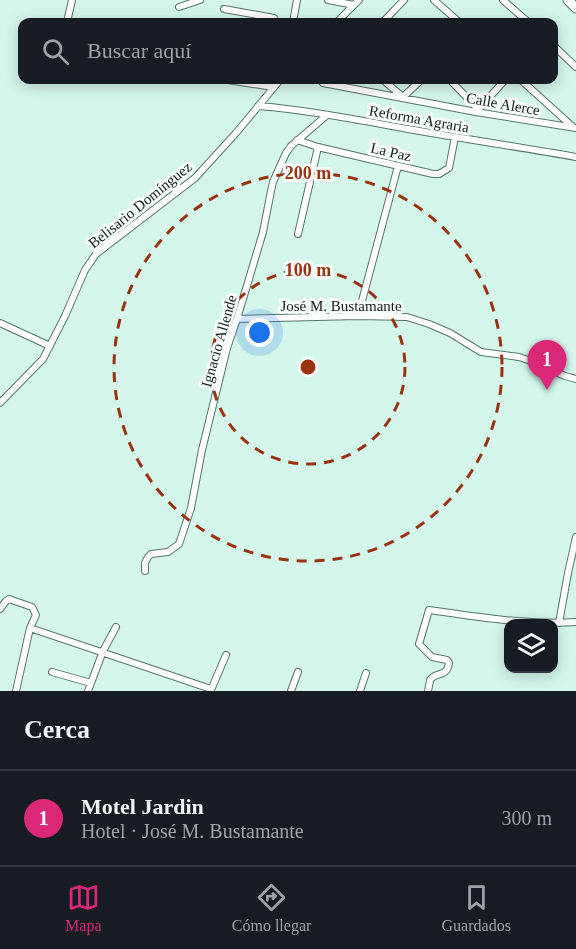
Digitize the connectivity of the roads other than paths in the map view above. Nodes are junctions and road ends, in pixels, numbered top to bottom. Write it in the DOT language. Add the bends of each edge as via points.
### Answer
graph roads {
  1 [pos="72,0"];
  2 [pos="200,0"];
  3 [pos="297,0"];
  4 [pos="327,0"];
  5 [pos="404,0"];
  6 [pos="434,0"];
  7 [pos="503,0"];
  8 [pos="568,0"];
  9 [pos="180,3"];
  10 [pos="357,3"];
  11 [pos="576,8"];
  12 [pos="224,9"];
  13 [pos="255,14"];
  14 [pos="69,18"];
  15 [pos="254,18"];
  16 [pos="274,18"];
  17 [pos="294,18"];
  18 [pos="341,18"];
  19 [pos="391,18"];
  20 [pos="454,18"];
  21 [pos="523,18"];
  22 [pos="558,50"];
  23 [pos="576,67"];
  24 [pos="245,84"];
  25 [pos="276,84"];
  26 [pos="334,84"];
  27 [pos="388,84"];
  28 [pos="417,84"];
  29 [pos="453,84"];
  30 [pos="501,84"];
  31 [pos="526,84"];
  32 [pos="271,90"];
  33 [pos="403,97"];
  34 [pos="258,106"];
  35 [pos="477,111"];
  36 [pos="327,115"];
  37 [pos="575,128"];
  38 [pos="455,137"];
  39 [pos="297,140"];
  40 [pos="318,147"];
  41 [pos="576,157"];
  42 [pos="398,166"];
  43 [pos="298,234"];
  44 [pos="358,316"];
  45 [pos="237,320"];
  46 [pos="0,323"];
  47 [pos="50,346"];
  48 [pos="576,379"];
  49 [pos="0,403"];
  50 [pos="576,537"];
  51 [pos="145,571"];
  52 [pos="0,609"];
  53 [pos="576,622"];
  54 [pos="559,623"];
  55 [pos="116,627"];
  56 [pos="30,628"];
  57 [pos="103,651"];
  58 [pos="226,655"];
  59 [pos="52,672"];
  60 [pos="298,672"];
  61 [pos="366,673"];
  62 [pos="91,683"];
  63 [pos="211,690"];
  64 [pos="16,691"];
  65 [pos="88,691"];
  66 [pos="291,691"];
  67 [pos="360,691"];
  68 [pos="428,691"];
  1 -- 14 [label="street"];
  2 -- 9 [label="street"];
  3 -- 17 [label="street"];
  4 -- 10 [label="street"];
  5 -- 19 [label="street"];
  6 -- 20 [label="street"];
  7 -- 21 [label="street"];
  8 -- 11 [label="main road"];
  10 -- 18 [label="street"];
  12 -- 13 [label="street"];
  13 -- 15 [label="street"];
  13 -- 16 [label="street"];
  22 -- 23 [label="street"];
  24 -- 32 [label="street"];
  25 -- 32 [label="street, Belisario Domínguez"];
  26 -- 33 [label="street, Calle Alerce"];
  27 -- 33 [label="street"];
  28 -- 33 [label="street"];
  29 -- 35 [label="street"];
  30 -- 35 [label="street"];
  31 -- 37 [label="street"];
  32 -- 34 [label="street, Belisario Domínguez"];
  33 -- 35 [label="street, Calle Alerce"];
  34 -- 36 [label="street, Reforma Agraria"];
  34 -- 47 [label="street, Belisario Domínguez" via="195,178 96,255 85,270"];
  35 -- 37 [label="street, Calle Alerce"];
  36 -- 38 [label="street, Reforma Agraria"];
  36 -- 39 [label="street, Ignacio Allende"];
  38 -- 41 [label="street, Reforma Agraria"];
  38 -- 42 [label="street, La Paz" via="451,163 445,171 433,174"];
  39 -- 40 [label="street, La Paz"];
  39 -- 45 [label="street, Ignacio Allende" via="286,153 271,191"];
  40 -- 42 [label="street, La Paz"];
  40 -- 43 [label="street"];
  42 -- 44 [label="street"];
  44 -- 45 [label="street, José M. Bustamante"];
  44 -- 48 [label="street, José M. Bustamante" via="407,317 450,333 481,352 519,357"];
  45 -- 51 [label="street, Ignacio Allende" via="202,450 191,508 178,544 168,552 148,556"];
  46 -- 47 [label="street"];
  47 -- 49 [label="street, Belisario Domínguez" via="43,359"];
  50 -- 54 [label="street"];
  52 -- 56 [label="street" via="9,599 32,607 36,615"];
  53 -- 54 [label="street"];
  54 -- 68 [label="street" via="429,610 419,644 432,657 449,663 445,672 433,677"];
  55 -- 57 [label="street"];
  56 -- 57 [label="street"];
  56 -- 64 [label="street"];
  57 -- 62 [label="street"];
  57 -- 63 [label="street"];
  58 -- 63 [label="street"];
  59 -- 62 [label="street"];
  60 -- 66 [label="street"];
  61 -- 67 [label="street"];
  62 -- 65 [label="street"];
}
